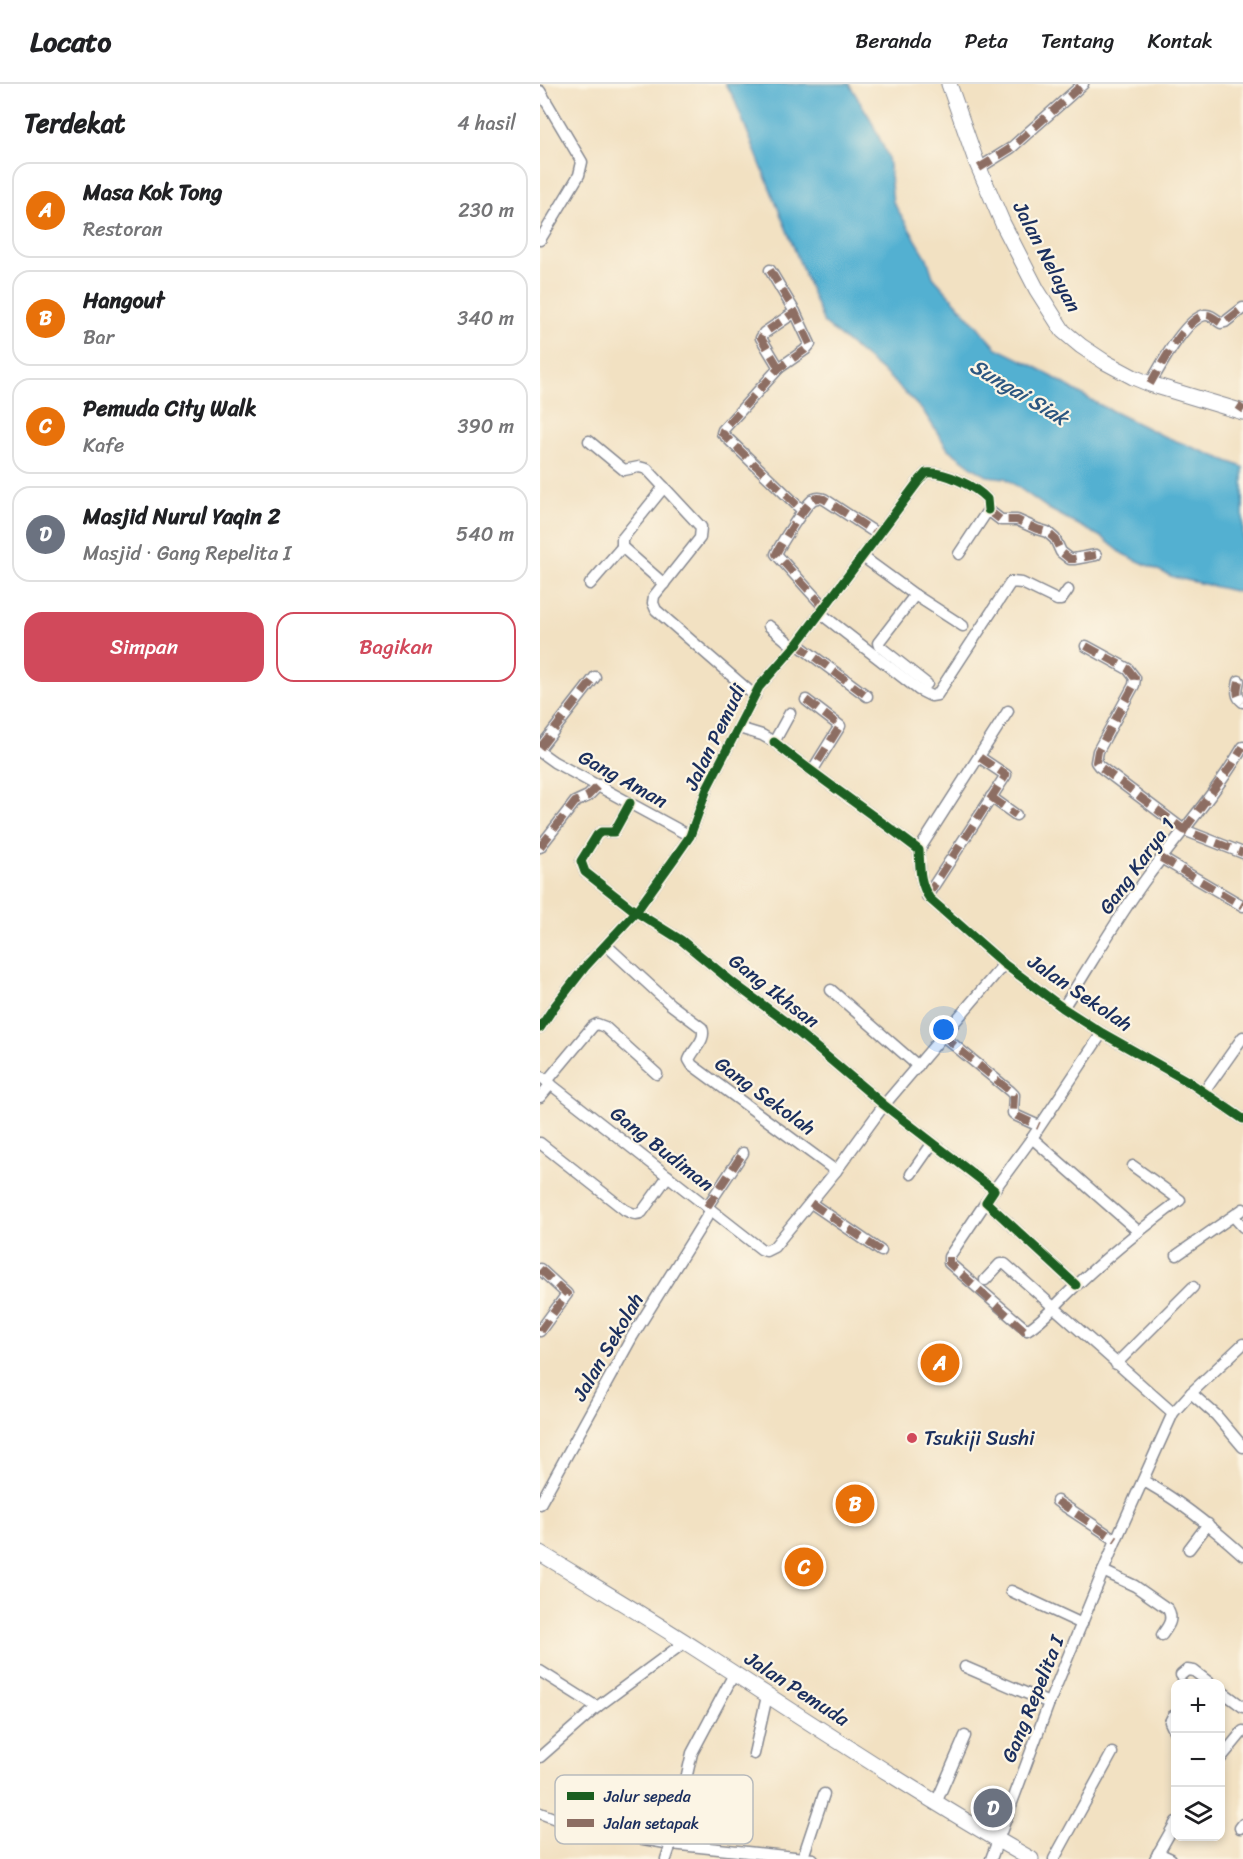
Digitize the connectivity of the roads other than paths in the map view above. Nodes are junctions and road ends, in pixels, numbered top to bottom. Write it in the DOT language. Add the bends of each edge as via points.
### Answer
graph roads {
  1 [pos="949,84"];
  2 [pos="1083,84"];
  3 [pos="540,91"];
  4 [pos="979,168"];
  5 [pos="540,240"];
  6 [pos="770,270"];
  7 [pos="1243,308"];
  8 [pos="795,312"];
  9 [pos="779,368"];
  10 [pos="1150,384"];
  11 [pos="1242,409"];
  12 [pos="589,441"];
  13 [pos="664,487"];
  14 [pos="988,510"];
  15 [pos="803,512"];
  16 [pos="879,535"];
  17 [pos="622,547"];
  18 [pos="959,554"];
  19 [pos="1096,555"];
  20 [pos="863,556"];
  21 [pos="590,584"];
  22 [pos="664,584"];
  23 [pos="1068,590"];
  24 [pos="915,595"];
  25 [pos="822,610"];
  26 [pos="770,626"];
  27 [pos="963,626"];
  28 [pos="795,645"];
  29 [pos="1086,646"];
  30 [pos="595,677"];
  31 [pos="1239,681"];
  32 [pos="927,684"];
  33 [pos="755,696"];
  34 [pos="867,696"];
  35 [pos="806,700"];
  36 [pos="1243,702"];
  37 [pos="1008,711"];
  38 [pos="790,713"];
  39 [pos="739,728"];
  40 [pos="774,742"];
  41 [pos="1243,747"];
  42 [pos="540,750"];
  43 [pos="979,756"];
  44 [pos="812,771"];
  45 [pos="598,785"];
  46 [pos="992,797"];
  47 [pos="630,803"];
  48 [pos="1016,815"];
  49 [pos="1185,830"];
  50 [pos="690,836"];
  51 [pos="540,847"];
  52 [pos="919,850"];
  53 [pos="1243,853"];
  54 [pos="1161,858"];
  55 [pos="927,896"];
  56 [pos="1243,906"];
  57 [pos="636,912"];
  58 [pos="606,945"];
  59 [pos="1004,964"];
  60 [pos="831,990"];
  61 [pos="1063,1008"];
  62 [pos="540,1028"];
  63 [pos="1102,1033"];
  64 [pos="943,1036"];
  65 [pos="1243,1037"];
  66 [pos="918,1066"];
  67 [pos="657,1074"];
  68 [pos="546,1081"];
  69 [pos="1204,1092"];
  70 [pos="540,1097"];
  71 [pos="884,1105"];
  72 [pos="1243,1119"];
  73 [pos="1039,1126"];
  74 [pos="1032,1138"];
  75 [pos="540,1143"];
  76 [pos="932,1144"];
  77 [pos="743,1153"];
  78 [pos="1133,1166"];
  79 [pos="836,1171"];
  80 [pos="911,1174"];
  81 [pos="668,1176"];
  82 [pos="994,1190"];
  83 [pos="987,1202"];
  84 [pos="811,1203"];
  85 [pos="709,1208"];
  86 [pos="1239,1213"];
  87 [pos="1243,1227"];
  88 [pos="1137,1231"];
  89 [pos="761,1250"];
  90 [pos="880,1251"];
  91 [pos="1177,1255"];
  92 [pos="540,1269"];
  93 [pos="985,1280"];
  94 [pos="1076,1285"];
  95 [pos="1192,1287"];
  96 [pos="1054,1308"];
  97 [pos="540,1331"];
  98 [pos="1243,1344"];
  99 [pos="1116,1364"];
  100 [pos="1191,1393"];
  101 [pos="1173,1413"];
  102 [pos="1243,1447"];
  103 [pos="1144,1481"];
  104 [pos="1057,1501"];
  105 [pos="540,1504"];
  106 [pos="1208,1524"];
  107 [pos="1116,1540"];
  108 [pos="1190,1549"];
  109 [pos="540,1553"];
  110 [pos="1243,1555"];
  111 [pos="1103,1571"];
  112 [pos="1011,1591"];
  113 [pos="1082,1624"];
  114 [pos="1162,1635"];
  115 [pos="685,1642"];
  116 [pos="965,1668"];
  117 [pos="540,1671"];
  118 [pos="734,1674"];
  119 [pos="1180,1676"];
  120 [pos="1205,1679"];
  121 [pos="1225,1693"];
  122 [pos="767,1696"];
  123 [pos="1049,1703"];
  124 [pos="597,1707"];
  125 [pos="1243,1707"];
  126 [pos="1243,1731"];
  127 [pos="966,1736"];
  128 [pos="1112,1753"];
  129 [pos="754,1754"];
  130 [pos="1225,1754"];
  131 [pos="540,1757"];
  132 [pos="687,1775"];
  133 [pos="824,1794"];
  134 [pos="936,1803"];
  135 [pos="540,1813"];
  136 [pos="555,1819"];
  137 [pos="1171,1830"];
  138 [pos="997,1840"];
  139 [pos="671,1844"];
  140 [pos="1156,1856"];
  141 [pos="808,1858"];
  142 [pos="666,1859"];
  143 [pos="991,1859"];
  144 [pos="1031,1859"];
  145 [pos="1054,1859"];
  146 [pos="1171,1859"];
  1 -- 4 [label="main road, Jalan Nelayan"];
  2 -- 4 [label="street" via="1011,148"];
  3 -- 5 [label="street" via="582,162 579,175"];
  4 -- 10 [label="main road, Jalan Nelayan" via="1037,290 1063,331 1106,362"];
  6 -- 8 [label="street"];
  7 -- 10 [label="street" via="1221,323 1205,315 1195,320"];
  8 -- 9 [label="street" via="810,344"];
  8 -- 9 [label="street" via="760,338"];
  9 -- 15 [label="street" via="722,433"];
  10 -- 11 [label="main road, Jalan Nelayan"];
  12 -- 13 [label="street" via="624,470 647,468"];
  13 -- 17 [label="street" via="622,539"];
  13 -- 22 [label="street" via="701,527 702,534"];
  14 -- 16 [label="street, Jalan Pemudi" via="987,499 981,493 934,472 926,474"];
  14 -- 18 [label="street"];
  14 -- 19 [label="street" via="1001,520 1017,520 1047,532 1070,559"];
  15 -- 16 [label="street" via="812,500 824,499"];
  15 -- 25 [label="street" via="776,554"];
  16 -- 20 [label="street, Jalan Pemudi"];
  17 -- 21 [label="street"];
  17 -- 22 [label="street"];
  20 -- 24 [label="street"];
  20 -- 25 [label="street, Jalan Pemudi"];
  22 -- 33 [label="street" via="654,596 656,610"];
  23 -- 25 [label="street" via="1057,600 1022,583 1011,582 937,695 931,696"];
  24 -- 27 [label="street"];
  24 -- 32 [label="street" via="878,643"];
  25 -- 28 [label="street, Jalan Pemudi"];
  26 -- 28 [label="street"];
  28 -- 33 [label="street, Jalan Pemudi"];
  28 -- 34 [label="street"];
  29 -- 49 [label="street" via="1128,669 1135,678 1096,762"];
  30 -- 42 [label="street"];
  31 -- 36 [label="street" via="1236,694"];
  33 -- 39 [label="street, Jalan Pemudi"];
  35 -- 44 [label="street" via="840,726"];
  37 -- 43 [label="street"];
  38 -- 40 [label="street"];
  39 -- 40 [label="street"];
  39 -- 50 [label="street, Jalan Pemudi" via="708,786"];
  40 -- 44 [label="street"];
  41 -- 49 [label="street, Gang Karya 1"];
  42 -- 45 [label="street, Gang Aman" via="554,762"];
  43 -- 46 [label="street" via="1006,775"];
  43 -- 52 [label="street"];
  44 -- 52 [label="street"];
  45 -- 47 [label="street, Gang Aman"];
  45 -- 51 [label="street" via="575,802"];
  46 -- 48 [label="street"];
  46 -- 55 [label="street"];
  47 -- 50 [label="street, Gang Aman"];
  47 -- 57 [label="street, Gang Ikhsan" via="615,832 600,832 581,861 585,872"];
  49 -- 53 [label="street"];
  49 -- 54 [label="street, Gang Karya 1"];
  50 -- 57 [label="street, Jalan Pemudi"];
  52 -- 55 [label="street" via="921,880"];
  54 -- 56 [label="street"];
  54 -- 61 [label="street, Gang Karya 1"];
  55 -- 59 [label="street"];
  57 -- 58 [label="street, Jalan Pemudi"];
  57 -- 71 [label="street, Gang Ikhsan" via="681,940"];
  58 -- 62 [label="street, Jalan Pemudi"];
  58 -- 79 [label="street, Gang Sekolah" via="702,1028 704,1037 691,1055 692,1065"];
  59 -- 61 [label="street, Jalan Sekolah"];
  59 -- 64 [label="street, Jalan Sekolah"];
  60 -- 66 [label="street"];
  61 -- 63 [label="street, Jalan Sekolah"];
  63 -- 69 [label="street, Jalan Sekolah"];
  63 -- 73 [label="street"];
  64 -- 66 [label="street, Jalan Sekolah"];
  64 -- 73 [label="street" via="1014,1095 1013,1113"];
  65 -- 69 [label="street"];
  66 -- 71 [label="street, Jalan Sekolah"];
  67 -- 68 [label="street" via="597,1024"];
  68 -- 70 [label="street"];
  68 -- 81 [label="street, Gang Budiman"];
  69 -- 72 [label="street, Jalan Sekolah"];
  71 -- 76 [label="street, Gang Ikhsan"];
  71 -- 79 [label="street, Jalan Sekolah"];
  73 -- 74 [label="street"];
  74 -- 82 [label="street"];
  74 -- 88 [label="street"];
  75 -- 81 [label="street" via="633,1214 642,1212"];
  76 -- 80 [label="street"];
  76 -- 82 [label="street, Gang Ikhsan"];
  77 -- 85 [label="street, Jalan Sekolah"];
  78 -- 88 [label="street" via="1180,1198"];
  79 -- 84 [label="street, Jalan Sekolah"];
  81 -- 85 [label="street, Gang Budiman"];
  82 -- 83 [label="street"];
  83 -- 94 [label="street"];
  83 -- 96 [label="street" via="949,1257 949,1263 1024,1330"];
  84 -- 89 [label="street, Jalan Sekolah" via="774,1247"];
  84 -- 90 [label="street"];
  85 -- 89 [label="street, Gang Budiman"];
  85 -- 105 [label="street, Jalan Sekolah" via="632,1336"];
  86 -- 87 [label="street"];
  86 -- 91 [label="street"];
  88 -- 94 [label="street"];
  92 -- 97 [label="street" via="567,1294"];
  93 -- 96 [label="street" via="1003,1263"];
  94 -- 96 [label="street"];
  95 -- 99 [label="street"];
  96 -- 99 [label="street"];
  98 -- 100 [label="street, Gang Repelita I"];
  99 -- 101 [label="street"];
  100 -- 101 [label="street, Gang Repelita I"];
  100 -- 102 [label="street"];
  101 -- 103 [label="street, Gang Repelita I"];
  103 -- 106 [label="street"];
  103 -- 107 [label="street, Gang Repelita I"];
  104 -- 107 [label="street"];
  106 -- 108 [label="street"];
  106 -- 110 [label="street"];
  107 -- 111 [label="street, Gang Repelita I"];
  109 -- 115 [label="main road, Jalan Pemuda"];
  111 -- 113 [label="street, Gang Repelita I"];
  111 -- 114 [label="street" via="1166,1606 1171,1622"];
  112 -- 113 [label="street"];
  113 -- 123 [label="street, Gang Repelita I"];
  115 -- 118 [label="main road, Jalan Pemuda"];
  115 -- 124 [label="street"];
  116 -- 123 [label="street"];
  117 -- 124 [label="street"];
  118 -- 122 [label="main road, Jalan Pemuda"];
  118 -- 132 [label="street" via="692,1753"];
  119 -- 120 [label="street" via="1191,1670"];
  121 -- 125 [label="street"];
  122 -- 129 [label="street"];
  122 -- 134 [label="main road, Jalan Pemuda"];
  123 -- 138 [label="street, Gang Repelita I"];
  124 -- 131 [label="street"];
  126 -- 130 [label="street"];
  127 -- 134 [label="street"];
  128 -- 145 [label="street"];
  133 -- 141 [label="street"];
  134 -- 138 [label="main road, Jalan Pemuda"];
  135 -- 136 [label="street"];
  137 -- 140 [label="street"];
  138 -- 143 [label="street, Gang Repelita I"];
  138 -- 144 [label="main road, Jalan Pemuda"];
  139 -- 141 [label="street"];
  139 -- 142 [label="street"];
  140 -- 146 [label="street"];
}
